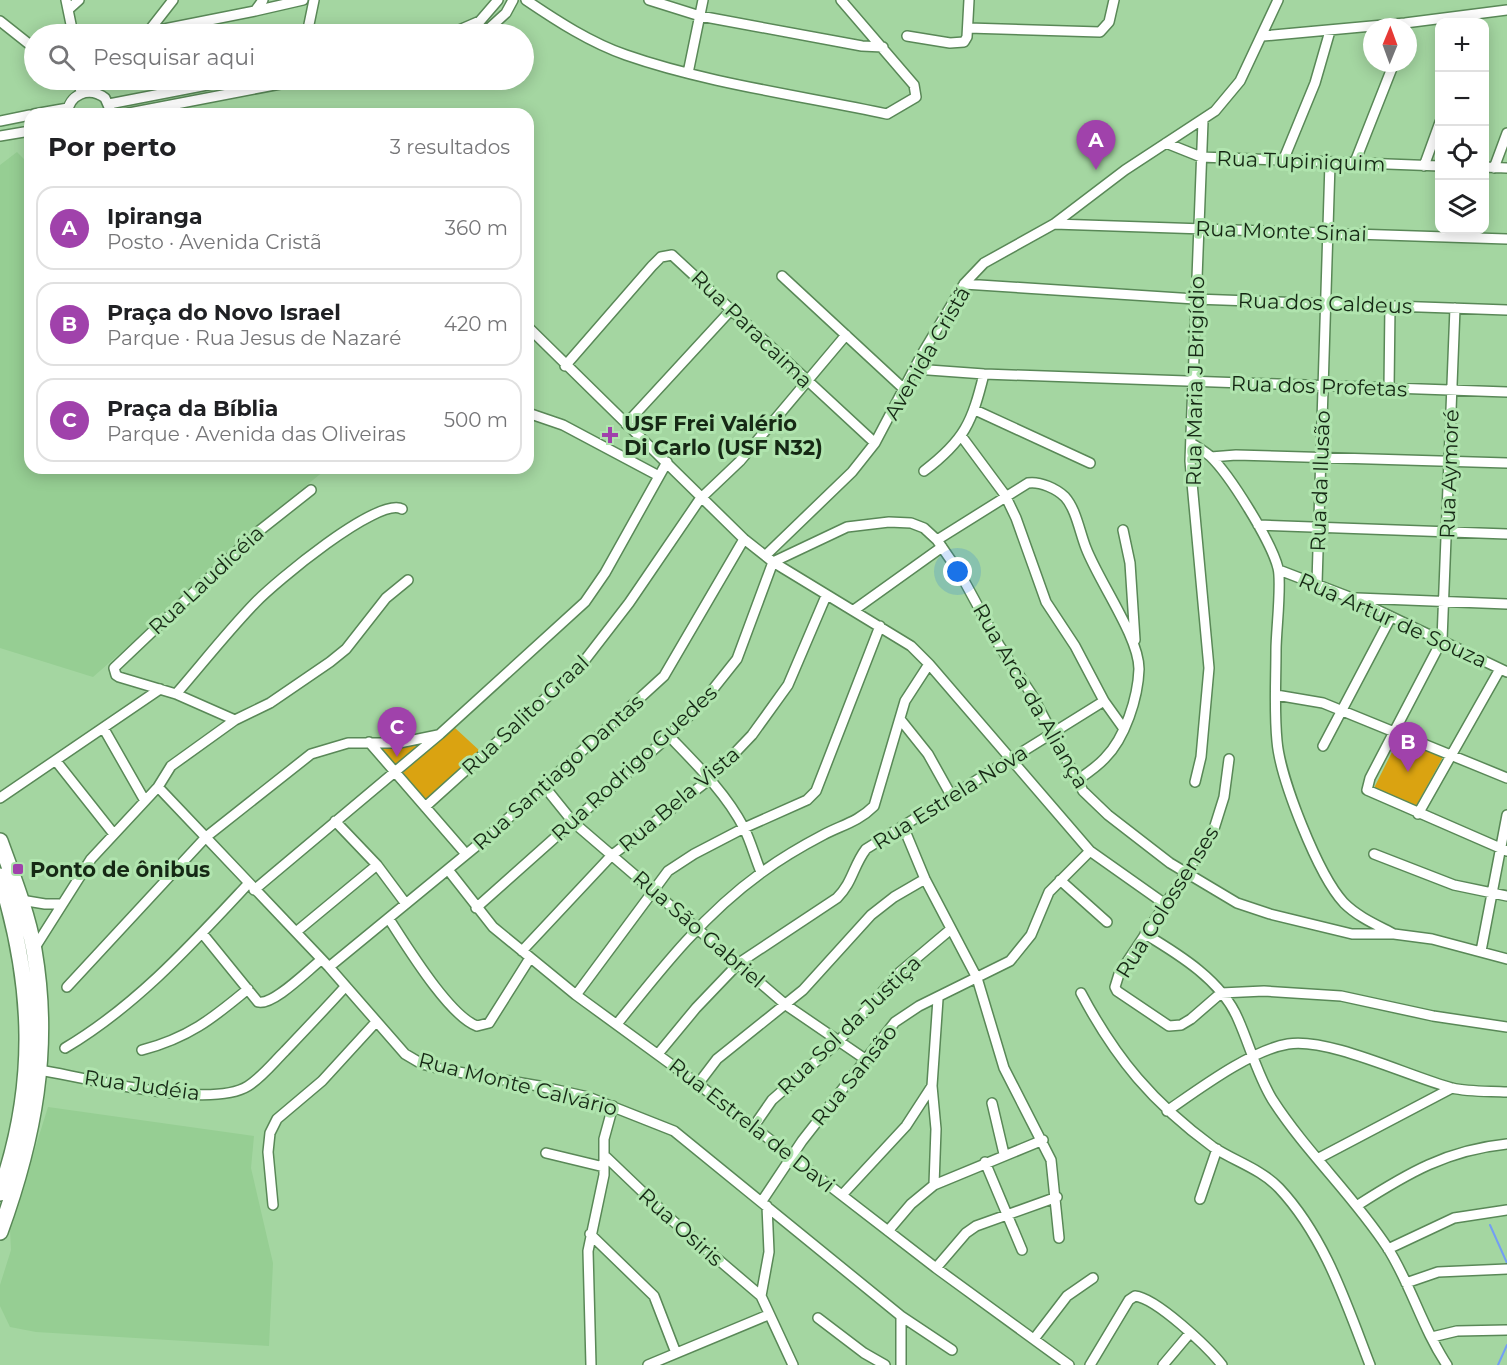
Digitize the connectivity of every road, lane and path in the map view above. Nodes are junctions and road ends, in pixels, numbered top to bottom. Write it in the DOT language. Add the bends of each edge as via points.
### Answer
graph roads {
  1 [pos="79,0"];
  2 [pos="173,0"];
  3 [pos="263,0"];
  4 [pos="303,0"];
  5 [pos="314,0"];
  6 [pos="498,0"];
  7 [pos="513,0"];
  8 [pos="526,0"];
  9 [pos="649,0"];
  10 [pos="703,0"];
  11 [pos="841,0"];
  12 [pos="969,0"];
  13 [pos="1114,0"];
  14 [pos="1278,0"];
  15 [pos="67,4"];
  16 [pos="1507,10"];
  17 [pos="255,11"];
  18 [pos="700,16"];
  19 [pos="1471,18"];
  20 [pos="0,21"];
  21 [pos="1435,22"];
  22 [pos="71,24"];
  23 [pos="151,24"];
  24 [pos="189,24"];
  25 [pos="309,24"];
  26 [pos="473,24"];
  27 [pos="494,24"];
  28 [pos="1417,24"];
  29 [pos="968,28"];
  30 [pos="1363,28"];
  31 [pos="1330,31"];
  32 [pos="907,36"];
  33 [pos="1263,36"];
  34 [pos="24,40"];
  35 [pos="883,47"];
  36 [pos="1390,72"];
  37 [pos="688,73"];
  38 [pos="81,90"];
  39 [pos="182,90"];
  40 [pos="249,90"];
  41 [pos="81,93"];
  42 [pos="110,104"];
  43 [pos="68,108"];
  44 [pos="111,108"];
  45 [pos="155,108"];
  46 [pos="24,116"];
  47 [pos="0,121"];
  48 [pos="1203,121"];
  49 [pos="1439,126"];
  50 [pos="24,131"];
  51 [pos="1507,133"];
  52 [pos="0,136"];
  53 [pos="1166,143"];
  54 [pos="1201,157"];
  55 [pos="1283,161"];
  56 [pos="1355,162"];
  57 [pos="1330,163"];
  58 [pos="1425,166"];
  59 [pos="1435,166"];
  60 [pos="1489,168"];
  61 [pos="1507,168"];
  62 [pos="1054,224"];
  63 [pos="1199,228"];
  64 [pos="1328,233"];
  65 [pos="1507,240"];
  66 [pos="782,276"];
  67 [pos="964,284"];
  68 [pos="1195,299"];
  69 [pos="1324,303"];
  70 [pos="1390,305"];
  71 [pos="1455,308"];
  72 [pos="731,310"];
  73 [pos="1507,310"];
  74 [pos="534,333"];
  75 [pos="846,335"];
  76 [pos="565,366"];
  77 [pos="915,369"];
  78 [pos="984,374"];
  79 [pos="1191,381"];
  80 [pos="807,383"];
  81 [pos="1323,386"];
  82 [pos="1389,388"];
  83 [pos="904,389"];
  84 [pos="1452,390"];
  85 [pos="1507,392"];
  86 [pos="975,410"];
  87 [pos="534,417"];
  88 [pos="626,424"];
  89 [pos="962,437"];
  90 [pos="875,443"];
  91 [pos="1191,443"];
  92 [pos="1211,457"];
  93 [pos="1320,457"];
  94 [pos="1449,461"];
  95 [pos="667,462"];
  96 [pos="1089,463"];
  97 [pos="1507,463"];
  98 [pos="924,471"];
  99 [pos="657,475"];
  100 [pos="311,490"];
  101 [pos="1005,495"];
  102 [pos="700,499"];
  103 [pos="402,509"];
  104 [pos="1258,525"];
  105 [pos="1318,527"];
  106 [pos="1123,530"];
  107 [pos="1446,533"];
  108 [pos="1507,534"];
  109 [pos="744,539"];
  110 [pos="939,543"];
  111 [pos="769,558"];
  112 [pos="1279,570"];
  113 [pos="408,580"];
  114 [pos="1317,583"];
  115 [pos="826,596"];
  116 [pos="1352,598"];
  117 [pos="1444,602"];
  118 [pos="1507,604"];
  119 [pos="854,610"];
  120 [pos="1391,617"];
  121 [pos="880,626"];
  122 [pos="1442,640"];
  123 [pos="1135,644"];
  124 [pos="929,664"];
  125 [pos="1504,670"];
  126 [pos="160,689"];
  127 [pos="176,694"];
  128 [pos="1276,695"];
  129 [pos="1104,701"];
  130 [pos="1342,710"];
  131 [pos="900,719"];
  132 [pos="236,720"];
  133 [pos="104,729"];
  134 [pos="1124,729"];
  135 [pos="1393,733"];
  136 [pos="440,734"];
  137 [pos="1052,734"];
  138 [pos="669,736"];
  139 [pos="369,742"];
  140 [pos="1323,746"];
  141 [pos="1452,758"];
  142 [pos="1229,759"];
  143 [pos="1009,760"];
  144 [pos="56,761"];
  145 [pos="394,774"];
  146 [pos="1507,778"];
  147 [pos="710,779"];
  148 [pos="1076,781"];
  149 [pos="1195,782"];
  150 [pos="544,786"];
  151 [pos="158,787"];
  152 [pos="952,797"];
  153 [pos="0,798"];
  154 [pos="145,801"];
  155 [pos="425,807"];
  156 [pos="1418,814"];
  157 [pos="1507,815"];
  158 [pos="335,821"];
  159 [pos="573,822"];
  160 [pos="903,826"];
  161 [pos="744,828"];
  162 [pos="113,833"];
  163 [pos="206,837"];
  164 [pos="0,841"];
  165 [pos="1503,850"];
  166 [pos="1090,851"];
  167 [pos="466,854"];
  168 [pos="1374,854"];
  169 [pos="611,856"];
  170 [pos="378,865"];
  171 [pos="448,871"];
  172 [pos="761,872"];
  173 [pos="1185,874"];
  174 [pos="0,876"];
  175 [pos="925,879"];
  176 [pos="1060,880"];
  177 [pos="251,887"];
  178 [pos="654,889"];
  179 [pos="1493,894"];
  180 [pos="1507,896"];
  181 [pos="21,900"];
  182 [pos="61,904"];
  183 [pos="406,904"];
  184 [pos="1165,904"];
  185 [pos="476,908"];
  186 [pos="389,919"];
  187 [pos="1107,922"];
  188 [pos="696,927"];
  189 [pos="951,929"];
  190 [pos="296,932"];
  191 [pos="202,933"];
  192 [pos="1145,934"];
  193 [pos="1394,934"];
  194 [pos="34,949"];
  195 [pos="522,951"];
  196 [pos="1481,951"];
  197 [pos="530,958"];
  198 [pos="1507,959"];
  199 [pos="321,960"];
  200 [pos="739,963"];
  201 [pos="329,967"];
  202 [pos="977,978"];
  203 [pos="67,987"];
  204 [pos="345,987"];
  205 [pos="248,989"];
  206 [pos="1081,993"];
  207 [pos="1221,993"];
  208 [pos="576,995"];
  209 [pos="938,999"];
  210 [pos="786,1005"];
  211 [pos="376,1022"];
  212 [pos="617,1024"];
  213 [pos="1507,1027"];
  214 [pos="838,1042"];
  215 [pos="65,1048"];
  216 [pos="142,1050"];
  217 [pos="658,1054"];
  218 [pos="865,1059"];
  219 [pos="1253,1059"];
  220 [pos="40,1070"];
  221 [pos="698,1084"];
  222 [pos="932,1086"];
  223 [pos="1452,1088"];
  224 [pos="1507,1092"];
  225 [pos="992,1103"];
  226 [pos="613,1106"];
  227 [pos="1167,1111"];
  228 [pos="754,1126"];
  229 [pos="1042,1140"];
  230 [pos="1507,1144"];
  231 [pos="1217,1149"];
  232 [pos="546,1153"];
  233 [pos="1004,1154"];
  234 [pos="604,1155"];
  235 [pos="793,1156"];
  236 [pos="1319,1158"];
  237 [pos="985,1162"];
  238 [pos="604,1167"];
  239 [pos="934,1185"];
  240 [pos="0,1193"];
  241 [pos="842,1195"];
  242 [pos="1057,1197"];
  243 [pos="1200,1199"];
  244 [pos="764,1203"];
  245 [pos="273,1205"];
  246 [pos="1358,1205"];
  247 [pos="1507,1210"];
  248 [pos="1005,1216"];
  249 [pos="888,1231"];
  250 [pos="0,1232"];
  251 [pos="590,1234"];
  252 [pos="1059,1238"];
  253 [pos="1388,1249"];
  254 [pos="1022,1250"];
  255 [pos="936,1268"];
  256 [pos="1507,1269"];
  257 [pos="1093,1278"];
  258 [pos="1406,1283"];
  259 [pos="761,1296"];
  260 [pos="768,1315"];
  261 [pos="902,1316"];
  262 [pos="818,1318"];
  263 [pos="1507,1330"];
  264 [pos="1190,1333"];
  265 [pos="1432,1337"];
  266 [pos="1034,1340"];
  267 [pos="952,1350"];
  268 [pos="676,1353"];
  269 [pos="591,1365"];
  270 [pos="648,1365"];
  271 [pos="793,1365"];
  272 [pos="885,1365"];
  273 [pos="901,1365"];
  274 [pos="1069,1365"];
  275 [pos="1090,1365"];
  276 [pos="1163,1365"];
  277 [pos="1222,1365"];
  278 [pos="1370,1365"];
  279 [pos="1447,1365"];
  1 -- 15 [label="street"];
  2 -- 23 [label="street"];
  3 -- 17 [label="street"];
  4 -- 17 [label="street"];
  5 -- 25 [label="street"];
  6 -- 26 [label="street"];
  7 -- 27 [label="street"];
  8 -- 37 [label="street" via="559,23 625,55"];
  9 -- 18 [label="street"];
  10 -- 18 [label="street"];
  11 -- 35 [label="street"];
  12 -- 29 [label="street"];
  13 -- 29 [label="street" via="1109,22 1100,32"];
  14 -- 33 [label="street, Avenida Cristã"];
  15 -- 22 [label="street"];
  16 -- 19 [label="street"];
  17 -- 24 [label="street"];
  18 -- 35 [label="street"];
  18 -- 37 [label="street"];
  20 -- 34 [label="street"];
  21 -- 28 [label="street"];
  29 -- 32 [label="street" via="966,40 958,43"];
  30 -- 31 [label="street"];
  31 -- 33 [label="street"];
  31 -- 55 [label="street" via="1315,83"];
  33 -- 48 [label="street, Avenida Cristã" via="1240,81"];
  35 -- 37 [label="street" via="914,85 916,97 887,114"];
  36 -- 56 [label="street"];
  38 -- 41 [label="street"];
  39 -- 42 [label="street"];
  40 -- 45 [label="street"];
  41 -- 42 [label="street" via="96,93"];
  41 -- 43 [label="street"];
  42 -- 44 [label="street"];
  46 -- 47 [label="street"];
  48 -- 53 [label="street, Avenida Cristã"];
  48 -- 54 [label="street, Rua Maria J Brigídio"];
  49 -- 58 [label="street"];
  50 -- 52 [label="street"];
  51 -- 60 [label="street"];
  53 -- 54 [label="street, Rua Tupiniquim"];
  53 -- 62 [label="street, Avenida Cristã"];
  54 -- 55 [label="street, Rua Tupiniquim"];
  54 -- 63 [label="street, Rua Maria J Brigídio"];
  55 -- 57 [label="street, Rua Tupiniquim"];
  56 -- 57 [label="street, Rua Tupiniquim"];
  56 -- 58 [label="street, Rua Tupiniquim"];
  57 -- 64 [label="street, Rua da Ilusão"];
  58 -- 59 [label="street, Rua Tupiniquim"];
  60 -- 61 [label="street"];
  62 -- 63 [label="street, Rua Monte Sinai"];
  62 -- 67 [label="street, Avenida Cristã" via="984,263"];
  63 -- 64 [label="street, Rua Monte Sinai"];
  63 -- 68 [label="street, Rua Maria J Brigídio"];
  64 -- 65 [label="street, Rua Monte Sinai"];
  64 -- 69 [label="street, Rua da Ilusão"];
  66 -- 75 [label="street"];
  67 -- 68 [label="street, Rua dos Caldeus"];
  67 -- 77 [label="street, Avenida Cristã"];
  68 -- 69 [label="street, Rua dos Caldeus"];
  68 -- 79 [label="street, Rua Maria J Brigídio"];
  69 -- 70 [label="street, Rua dos Caldeus"];
  69 -- 81 [label="street, Rua da Ilusão"];
  70 -- 71 [label="street, Rua dos Caldeus"];
  70 -- 82 [label="street"];
  71 -- 73 [label="street, Rua dos Caldeus"];
  71 -- 84 [label="street, Rua Aymoré"];
  72 -- 76 [label="street, Rua Paracaima" via="672,255 661,257"];
  72 -- 80 [label="street, Rua Paracaima"];
  72 -- 88 [label="street"];
  74 -- 76 [label="street"];
  75 -- 80 [label="street, Rua Salito Graal"];
  75 -- 83 [label="street"];
  76 -- 88 [label="street"];
  77 -- 78 [label="street, Rua dos Profetas"];
  77 -- 83 [label="street, Avenida Cristã"];
  78 -- 79 [label="street, Rua dos Profetas"];
  78 -- 86 [label="street"];
  79 -- 81 [label="street, Rua dos Profetas"];
  79 -- 91 [label="street, Rua Maria J Brigídio"];
  80 -- 90 [label="street, Rua Paracaima"];
  80 -- 102 [label="street, Rua Salito Graal" via="740,461"];
  81 -- 82 [label="street, Rua dos Profetas"];
  81 -- 93 [label="street, Rua da Ilusão"];
  82 -- 84 [label="street, Rua dos Profetas"];
  83 -- 90 [label="street, Avenida Cristã"];
  84 -- 85 [label="street, Rua dos Profetas"];
  84 -- 94 [label="street, Rua Aymoré"];
  86 -- 89 [label="street"];
  86 -- 96 [label="street"];
  87 -- 99 [label="street" via="563,425"];
  88 -- 95 [label="street"];
  89 -- 98 [label="street"];
  89 -- 101 [label="street"];
  90 -- 111 [label="street, Avenida Cristã"];
  91 -- 92 [label="street"];
  91 -- 149 [label="street, Rua Maria J Brigídio" via="1209,668"];
  92 -- 93 [label="street"];
  92 -- 104 [label="street"];
  93 -- 94 [label="street"];
  93 -- 105 [label="street, Rua da Ilusão"];
  94 -- 97 [label="street"];
  94 -- 107 [label="street, Rua Aymoré"];
  95 -- 99 [label="street"];
  95 -- 102 [label="street"];
  99 -- 136 [label="street" via="605,573 585,602"];
  100 -- 126 [label="street, Rua Laudicéia" via="254,535 116,663 114,672 119,677"];
  101 -- 110 [label="street"];
  101 -- 123 [label="street" via="1033,482 1067,499 1089,558"];
  101 -- 129 [label="street" via="1046,602"];
  102 -- 109 [label="street"];
  102 -- 155 [label="street, Rua Salito Graal" via="578,669"];
  103 -- 127 [label="street" via="394,506 375,512 280,579"];
  104 -- 105 [label="street"];
  104 -- 112 [label="street"];
  105 -- 107 [label="street"];
  105 -- 114 [label="street, Rua da Ilusão"];
  106 -- 123 [label="street" via="1131,572"];
  107 -- 108 [label="street"];
  107 -- 117 [label="street, Rua Aymoré"];
  109 -- 111 [label="street"];
  109 -- 150 [label="street, Rua Santiago Dantas" via="664,676"];
  110 -- 111 [label="street, Rua Arca da Aliança" via="924,528 911,523 872,522 847,527"];
  110 -- 119 [label="street"];
  110 -- 137 [label="street, Rua Arca da Aliança"];
  111 -- 115 [label="street"];
  111 -- 138 [label="street, Rua Rodrigo Guedes" via="737,659"];
  112 -- 114 [label="street, Rua Artur de Souza"];
  112 -- 128 [label="street"];
  113 -- 132 [label="street" via="386,598 346,649 270,703"];
  114 -- 116 [label="street, Rua Artur de Souza"];
  115 -- 119 [label="street"];
  115 -- 147 [label="street, Rua Bela Vista" via="788,685 752,735"];
  116 -- 117 [label="street"];
  116 -- 120 [label="street, Rua Artur de Souza"];
  117 -- 118 [label="street"];
  117 -- 122 [label="street, Rua Aymoré"];
  119 -- 121 [label="street"];
  120 -- 122 [label="street, Rua Artur de Souza"];
  120 -- 130 [label="street"];
  121 -- 124 [label="street" via="911,646"];
  121 -- 161 [label="street" via="816,791 807,800"];
  122 -- 125 [label="street, Rua Artur de Souza"];
  122 -- 135 [label="street"];
  123 -- 134 [label="street" via="1138,680"];
  124 -- 131 [label="street" via="912,687"];
  124 -- 143 [label="street"];
  125 -- 141 [label="street"];
  126 -- 127 [label="street"];
  126 -- 133 [label="street"];
  127 -- 132 [label="street"];
  128 -- 130 [label="street" via="1307,698"];
  128 -- 193 [label="street" via="1277,740 1283,770 1324,871 1345,903"];
  129 -- 134 [label="street"];
  129 -- 137 [label="street, Rua Estrela Nova"];
  130 -- 135 [label="street"];
  130 -- 140 [label="street"];
  131 -- 152 [label="street" via="928,754"];
  131 -- 172 [label="street" via="874,806 862,818 824,834"];
  132 -- 151 [label="street" via="179,759"];
  133 -- 144 [label="street"];
  133 -- 154 [label="street"];
  134 -- 148 [label="street" via="1105,758"];
  135 -- 141 [label="street"];
  135 -- 156 [label="street" via="1367,786 1369,793"];
  136 -- 139 [label="street" via="408,742"];
  136 -- 145 [label="street"];
  137 -- 143 [label="street, Rua Estrela Nova"];
  137 -- 148 [label="street, Rua Arca da Aliança"];
  138 -- 147 [label="street"];
  138 -- 159 [label="street, Rua Rodrigo Guedes"];
  139 -- 145 [label="street"];
  139 -- 163 [label="street" via="348,743 311,754"];
  141 -- 146 [label="street"];
  141 -- 156 [label="street"];
  142 -- 173 [label="street, Rua Colossenses" via="1219,818"];
  143 -- 152 [label="street, Rua Estrela Nova"];
  143 -- 166 [label="street"];
  144 -- 153 [label="street"];
  144 -- 162 [label="street"];
  145 -- 155 [label="street"];
  145 -- 158 [label="street"];
  147 -- 161 [label="street"];
  147 -- 169 [label="street, Rua Bela Vista"];
  148 -- 173 [label="street, Rua Arca da Aliança" via="1108,815"];
  150 -- 159 [label="street, Rua São Gabriel"];
  150 -- 167 [label="street, Rua Santiago Dantas"];
  151 -- 154 [label="street"];
  151 -- 163 [label="street, Rua Monte Calvário"];
  152 -- 160 [label="street, Rua Estrela Nova"];
  154 -- 162 [label="street"];
  155 -- 167 [label="street"];
  156 -- 165 [label="street"];
  157 -- 165 [label="street"];
  158 -- 170 [label="street"];
  158 -- 177 [label="street"];
  159 -- 169 [label="street, Rua São Gabriel"];
  159 -- 185 [label="street, Rua Rodrigo Guedes"];
  160 -- 175 [label="street"];
  160 -- 200 [label="street, Rua Estrela Nova" via="866,849 848,886 837,898"];
  161 -- 172 [label="street"];
  161 -- 178 [label="street" via="668,871"];
  162 -- 182 [label="street"];
  163 -- 177 [label="street, Rua Monte Calvário"];
  163 -- 203 [label="street"];
  164 -- 181 [label="highway"];
  165 -- 179 [label="street"];
  166 -- 176 [label="street, Rua Sansão"];
  166 -- 184 [label="street"];
  167 -- 171 [label="street, Rua Santiago Dantas"];
  168 -- 179 [label="street" via="1454,885"];
  169 -- 178 [label="street, Rua São Gabriel"];
  169 -- 195 [label="street, Rua Bela Vista"];
  170 -- 183 [label="street"];
  170 -- 190 [label="street"];
  171 -- 183 [label="street, Rua Santiago Dantas"];
  171 -- 185 [label="street, Rua Estrela de Davi"];
  172 -- 188 [label="street"];
  173 -- 184 [label="street, Rua Colossenses"];
  173 -- 193 [label="street, Rua Arca da Aliança" via="1237,903 1270,914 1352,934"];
  174 -- 240 [label="highway" via="16,935 28,1009 29,1058 25,1103"];
  175 -- 189 [label="street"];
  175 -- 210 [label="street" via="871,915"];
  176 -- 187 [label="street"];
  176 -- 202 [label="street, Rua Sansão" via="1048,892 1031,935 1019,952 1000,968"];
  177 -- 190 [label="street, Rua Monte Calvário"];
  177 -- 191 [label="street"];
  178 -- 188 [label="street, Rua São Gabriel"];
  178 -- 208 [label="street"];
  179 -- 180 [label="street"];
  179 -- 196 [label="street"];
  181 -- 182 [label="street"];
  181 -- 194 [label="highway"];
  182 -- 194 [label="street"];
  183 -- 186 [label="street, Rua Santiago Dantas"];
  184 -- 192 [label="street, Rua Colossenses"];
  185 -- 195 [label="street, Rua Estrela de Davi"];
  186 -- 197 [label="street" via="426,973 462,1016 477,1026 489,1023"];
  186 -- 201 [label="street, Rua Santiago Dantas"];
  188 -- 200 [label="street, Rua São Gabriel"];
  188 -- 212 [label="street"];
  189 -- 202 [label="street"];
  189 -- 214 [label="street, Rua Sol da Justiça" via="900,972"];
  190 -- 199 [label="street, Rua Monte Calvário"];
  191 -- 205 [label="street"];
  191 -- 215 [label="street" via="99,1028"];
  192 -- 207 [label="street" via="1183,958"];
  192 -- 207 [label="street, Rua Colossenses" via="1115,980 1122,995 1164,1024 1175,1027 1191,1019"];
  193 -- 196 [label="street, Rua Arca da Aliança"];
  194 -- 220 [label="highway" via="42,1016"];
  195 -- 197 [label="street, Rua Estrela de Davi"];
  196 -- 198 [label="street, Rua Arca da Aliança"];
  197 -- 208 [label="street, Rua Estrela de Davi"];
  199 -- 201 [label="street, Rua Monte Calvário"];
  199 -- 205 [label="street" via="264,1003 258,1002"];
  200 -- 210 [label="street, Rua São Gabriel"];
  200 -- 217 [label="street, Rua Estrela Nova"];
  201 -- 204 [label="street, Rua Monte Calvário"];
  202 -- 209 [label="street, Rua Sansão"];
  202 -- 229 [label="street" via="1004,1068"];
  204 -- 211 [label="street, Rua Monte Calvário"];
  204 -- 220 [label="street, Rua Judéia" via="264,1073 232,1093 166,1092"];
  205 -- 216 [label="street" via="189,1034"];
  206 -- 227 [label="street" via="1125,1064"];
  207 -- 213 [label="street" via="1341,996"];
  207 -- 219 [label="street" via="1238,1018"];
  208 -- 212 [label="street, Rua Estrela de Davi"];
  209 -- 218 [label="street, Rua Sansão" via="895,1022"];
  209 -- 222 [label="street"];
  210 -- 214 [label="street, Rua São Gabriel"];
  210 -- 221 [label="street" via="717,1059"];
  211 -- 226 [label="street, Rua Monte Calvário" via="405,1054 422,1064 539,1086"];
  211 -- 245 [label="street" via="322,1080 277,1119 270,1133 268,1152"];
  212 -- 217 [label="street, Rua Estrela de Davi"];
  214 -- 218 [label="street, Rua São Gabriel"];
  214 -- 228 [label="street, Rua Sol da Justiça" via="785,1087"];
  217 -- 221 [label="street, Rua Estrela de Davi"];
  218 -- 235 [label="street, Rua Sansão"];
  219 -- 223 [label="street" via="1280,1046 1311,1045"];
  219 -- 227 [label="street" via="1215,1078"];
  219 -- 236 [label="street" via="1273,1100"];
  220 -- 250 [label="highway" via="24,1152"];
  221 -- 228 [label="street, Rua Estrela de Davi"];
  222 -- 239 [label="street" via="936,1129"];
  222 -- 241 [label="street" via="906,1126"];
  223 -- 224 [label="street"];
  223 -- 236 [label="street"];
  225 -- 233 [label="street"];
  226 -- 234 [label="street" via="607,1122"];
  226 -- 244 [label="street, Rua Monte Calvário" via="674,1131"];
  227 -- 231 [label="street"];
  228 -- 235 [label="street, Rua Estrela de Davi"];
  229 -- 233 [label="street"];
  229 -- 242 [label="street" via="1051,1160"];
  230 -- 246 [label="street" via="1444,1157"];
  231 -- 243 [label="street"];
  231 -- 278 [label="street" via="1257,1171 1287,1197 1328,1261"];
  232 -- 238 [label="street"];
  233 -- 237 [label="street"];
  234 -- 238 [label="street"];
  234 -- 259 [label="street, Rua Osiris"];
  235 -- 241 [label="street, Rua Estrela de Davi"];
  235 -- 244 [label="street, Rua Sansão"];
  236 -- 246 [label="street"];
  237 -- 239 [label="street"];
  237 -- 248 [label="street"];
  238 -- 251 [label="street"];
  239 -- 249 [label="street"];
  241 -- 249 [label="street, Rua Estrela de Davi"];
  242 -- 248 [label="street"];
  242 -- 252 [label="street"];
  244 -- 259 [label="street" via="770,1252"];
  244 -- 261 [label="street, Rua Monte Calvário"];
  246 -- 253 [label="street"];
  247 -- 253 [label="street" via="1454,1218"];
  248 -- 254 [label="street"];
  248 -- 255 [label="street" via="966,1233"];
  249 -- 255 [label="street, Rua Estrela de Davi"];
  251 -- 268 [label="street" via="654,1296"];
  251 -- 269 [label="street" via="587,1269"];
  253 -- 258 [label="street"];
  255 -- 266 [label="street, Rua Estrela de Davi"];
  256 -- 258 [label="street" via="1438,1272"];
  257 -- 266 [label="street" via="1067,1296"];
  258 -- 265 [label="street"];
  259 -- 260 [label="street"];
  260 -- 268 [label="street"];
  260 -- 271 [label="street"];
  261 -- 267 [label="street, Rua Monte Calvário"];
  261 -- 273 [label="street"];
  262 -- 272 [label="street"];
  263 -- 265 [label="street" via="1472,1330"];
  264 -- 275 [label="street" via="1142,1297 1132,1297"];
  264 -- 276 [label="street"];
  264 -- 277 [label="street"];
  265 -- 279 [label="street"];
  266 -- 274 [label="street, Rua Estrela de Davi"];
  268 -- 270 [label="street"];
}
